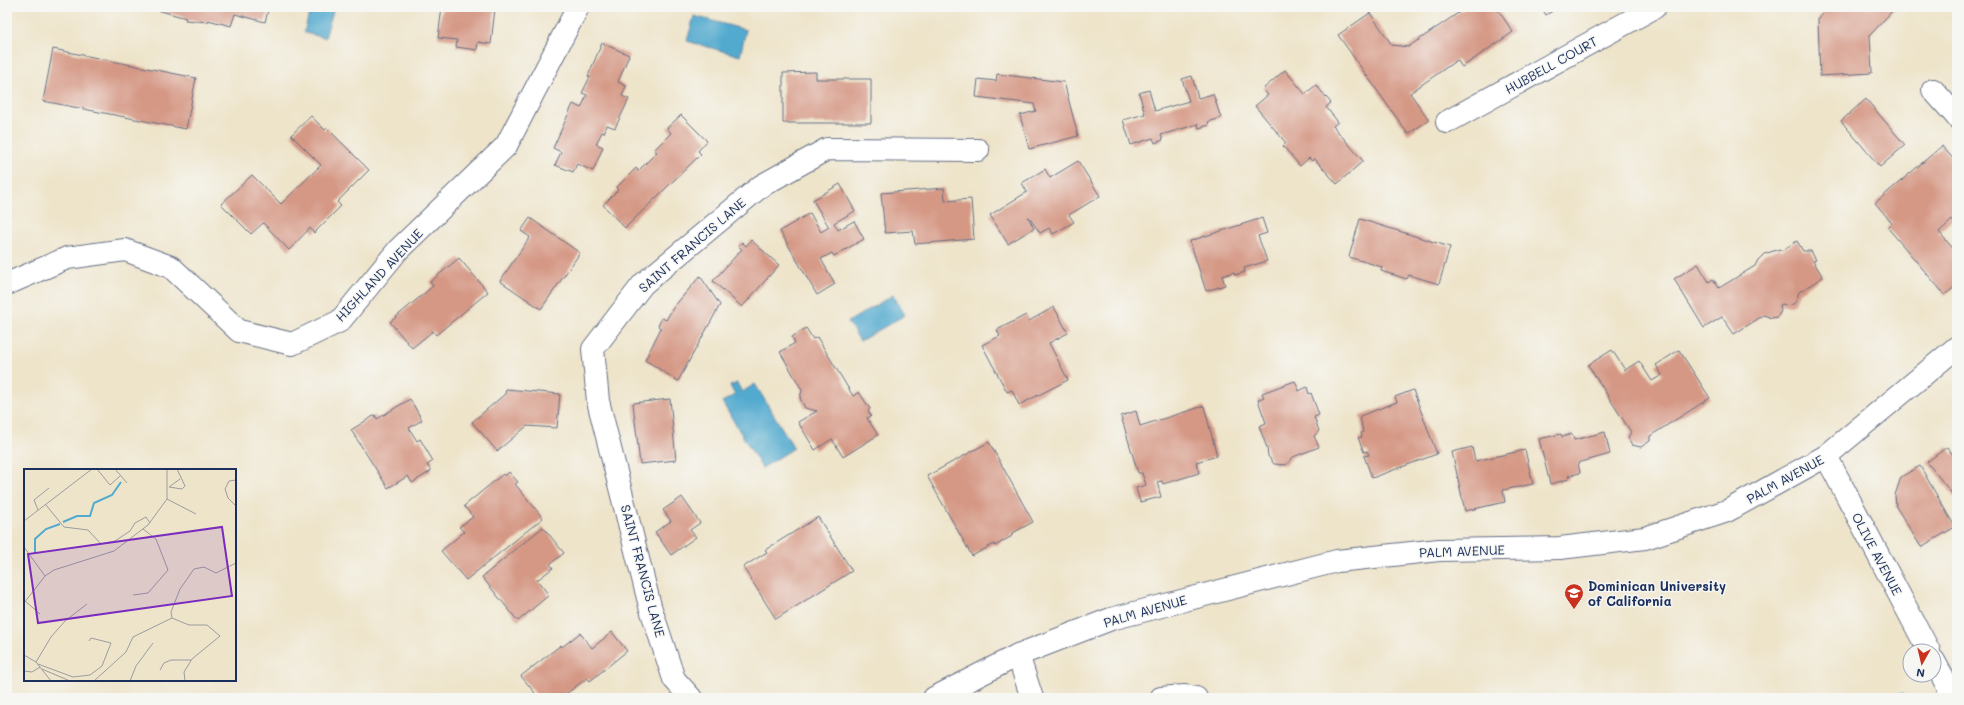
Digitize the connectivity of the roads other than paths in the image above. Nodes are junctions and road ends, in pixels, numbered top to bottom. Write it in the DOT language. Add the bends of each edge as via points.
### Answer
graph roads {
  1 [pos="578,7"];
  2 [pos="1655,7"];
  3 [pos="1933,90"];
  4 [pos="1957,117"];
  5 [pos="1447,122"];
  6 [pos="978,150"];
  7 [pos="7,284"];
  8 [pos="1957,347"];
  9 [pos="1826,456"];
  10 [pos="1925,643"];
  11 [pos="1018,655"];
  12 [pos="1942,676"];
  13 [pos="691,698"];
  14 [pos="934,698"];
  15 [pos="1032,698"];
  16 [pos="1161,698"];
  17 [pos="1196,698"];
  18 [pos="1954,698"];
  1 -- 7 [label="street, HIGHLAND AVENUE" via="506,146 398,250 340,321 292,344 239,331 171,267 125,250 67,258"];
  2 -- 5 [label="street, HUBBELL COURT"];
  3 -- 4 [label="street"];
  6 -- 13 [label="street, SAINT FRANCIS LANE" via="827,149 761,186 643,284 593,349 598,401 650,606 674,679"];
  8 -- 9 [label="street, PALM AVENUE"];
  9 -- 10 [label="street, OLIVE AVENUE"];
  9 -- 11 [label="street, PALM AVENUE" via="1727,511 1645,538 1560,548 1439,550 1337,560 1111,619"];
  11 -- 14 [label="street, PALM AVENUE"];
  11 -- 15 [label="street"];
  12 -- 18 [label="street"];
  16 -- 17 [label="street"];
}
